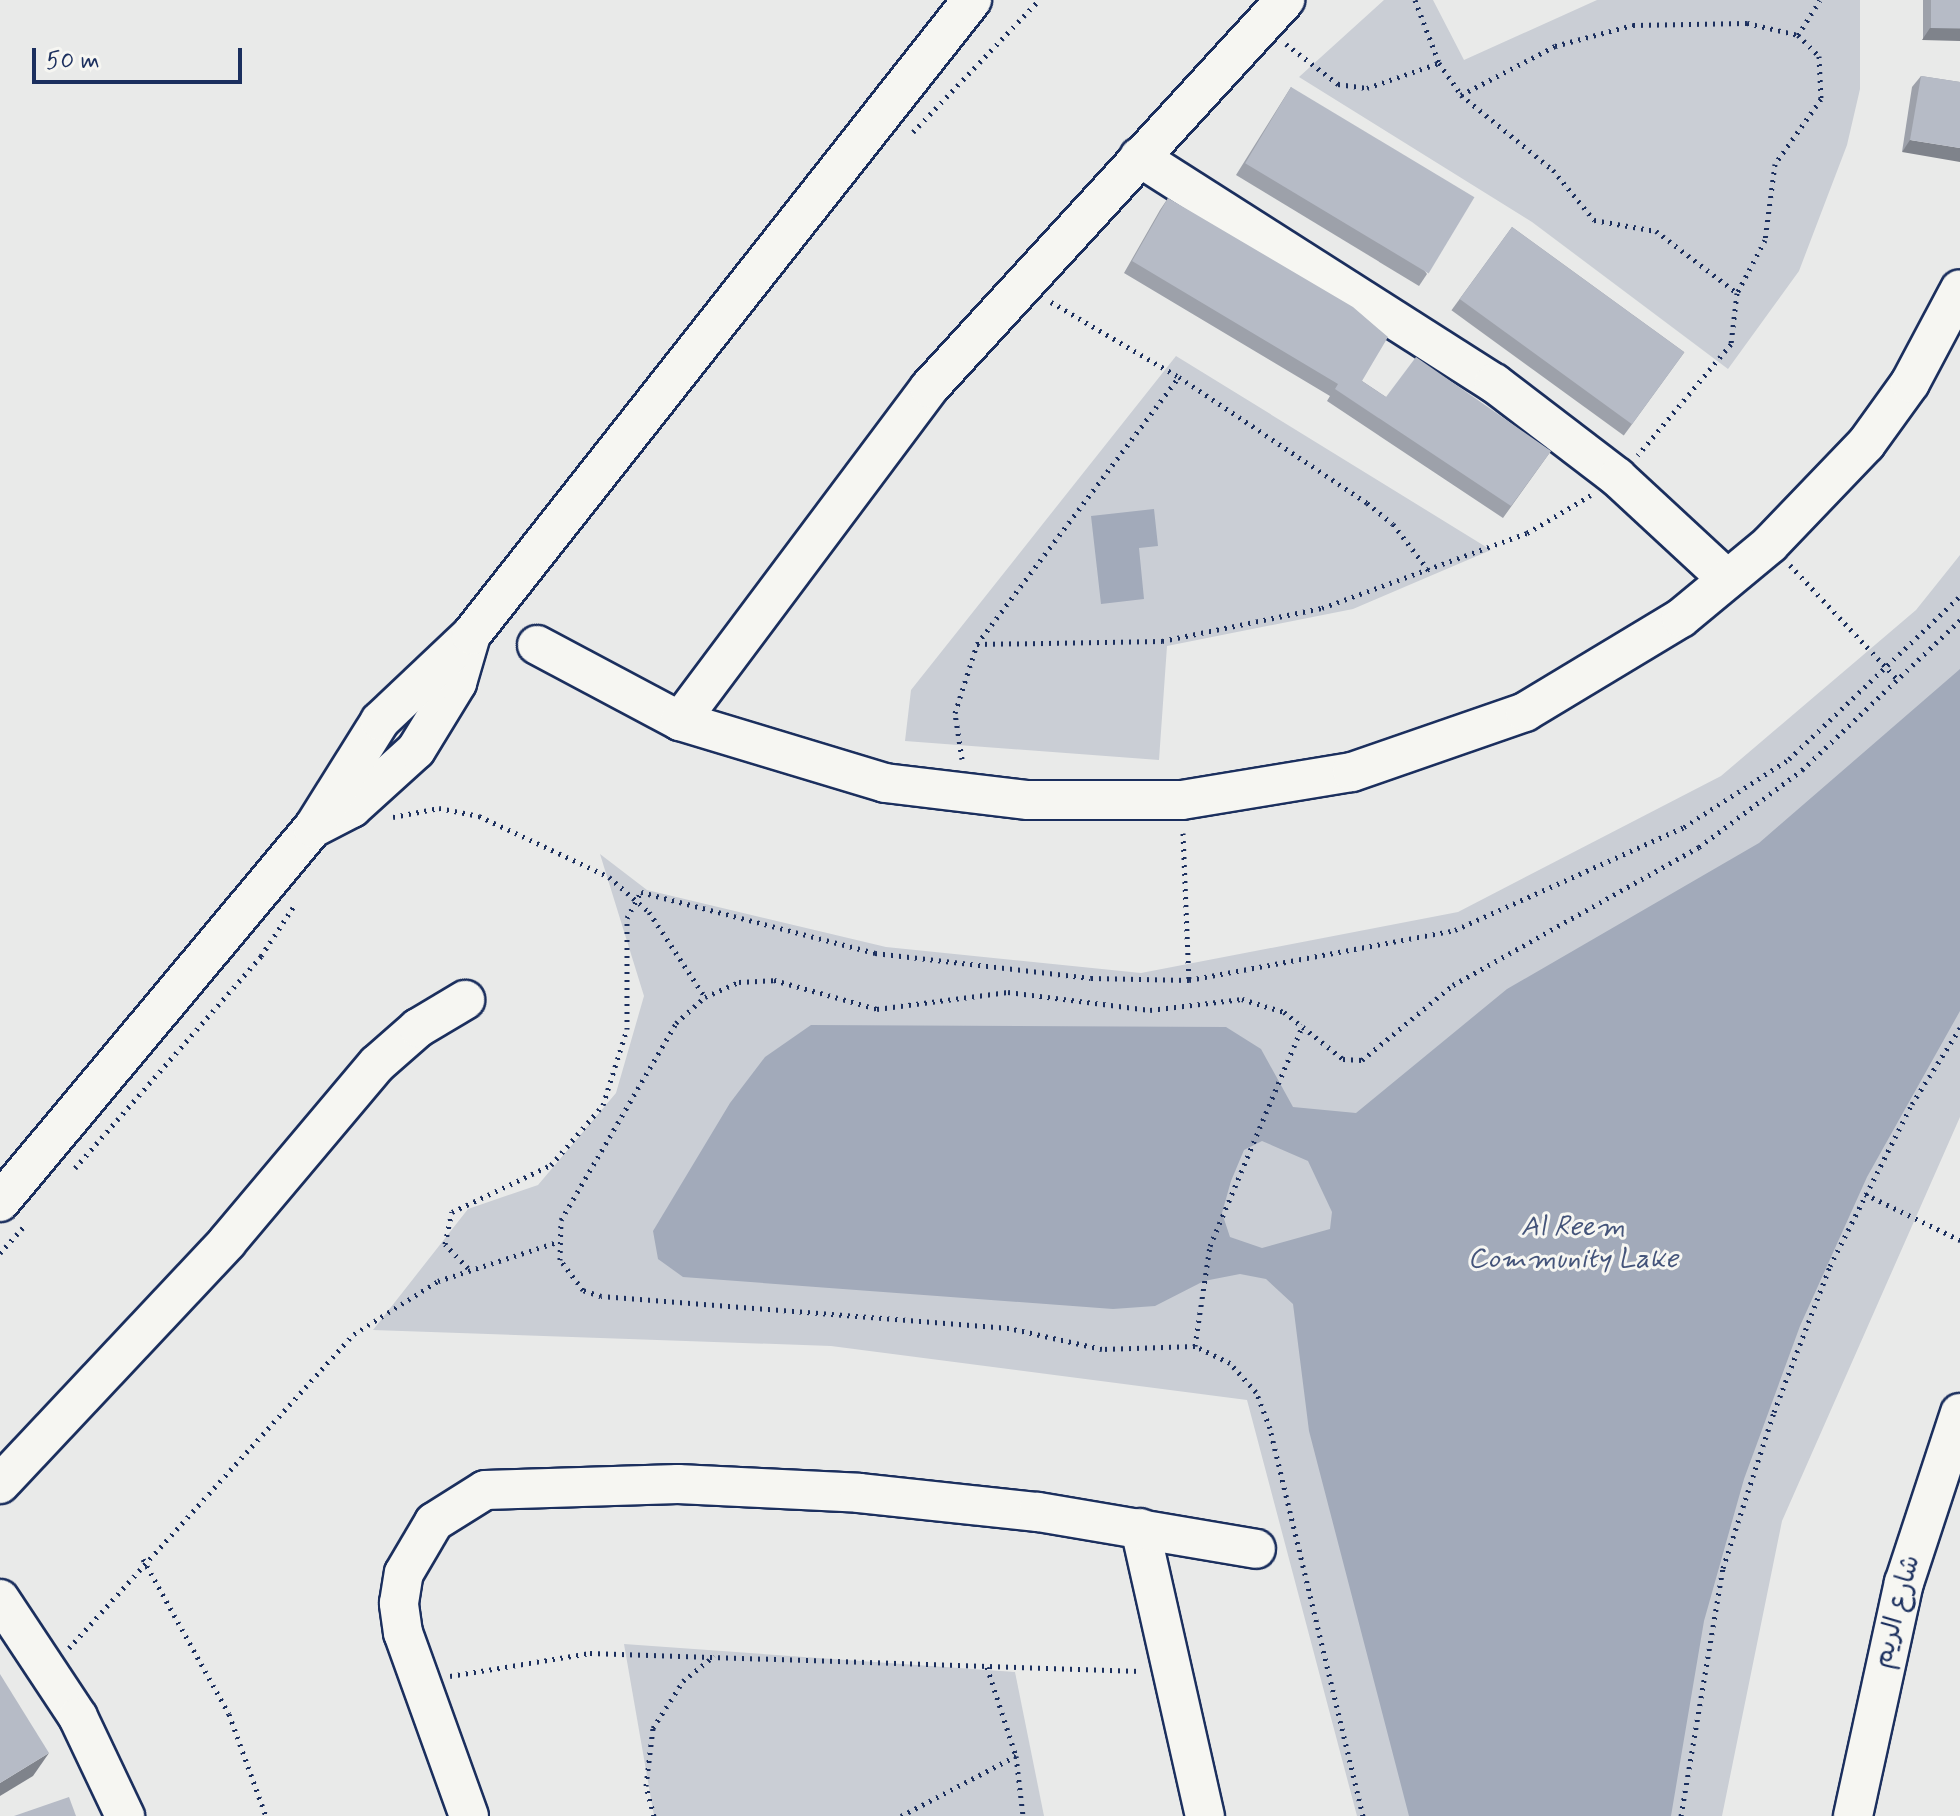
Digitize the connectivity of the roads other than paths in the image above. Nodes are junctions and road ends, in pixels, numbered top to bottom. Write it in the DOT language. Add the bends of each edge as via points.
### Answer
graph roads {
  1 [pos="972,0"];
  2 [pos="1273,12"];
  3 [pos="1139,157"];
  4 [pos="1960,289"];
  5 [pos="1727,579"];
  6 [pos="537,645"];
  7 [pos="680,721"];
  8 [pos="465,1000"];
  9 [pos="0,1202"];
  10 [pos="1960,1413"];
  11 [pos="0,1484"];
  12 [pos="1140,1528"];
  13 [pos="1256,1549"];
  14 [pos="0,1599"];
  15 [pos="125,1816"];
  16 [pos="469,1816"];
  17 [pos="1205,1816"];
  18 [pos="1853,1816"];
  1 -- 9 [label="street" via="471,635 457,683 416,750 352,808 313,828"];
  2 -- 3 [label="street"];
  3 -- 5 [label="street" via="1428,337 1617,477"];
  3 -- 7 [label="street" via="1019,283 843,497"];
  4 -- 5 [label="street" via="1910,383 1866,444 1770,544"];
  5 -- 7 [label="street" via="1579,685 1468,735 1352,772 1182,800 959,794 815,767"];
  6 -- 7 [label="street"];
  8 -- 11 [label="street" via="418,1028 377,1064 227,1242"];
  10 -- 18 [label="street, شارع الريم" via="1901,1596"];
  12 -- 13 [label="street"];
  12 -- 16 [label="street" via="964,1503 769,1488 485,1490 434,1522 404,1573 403,1633"];
  12 -- 17 [label="street"];
  14 -- 15 [label="street" via="51,1670"];
}
